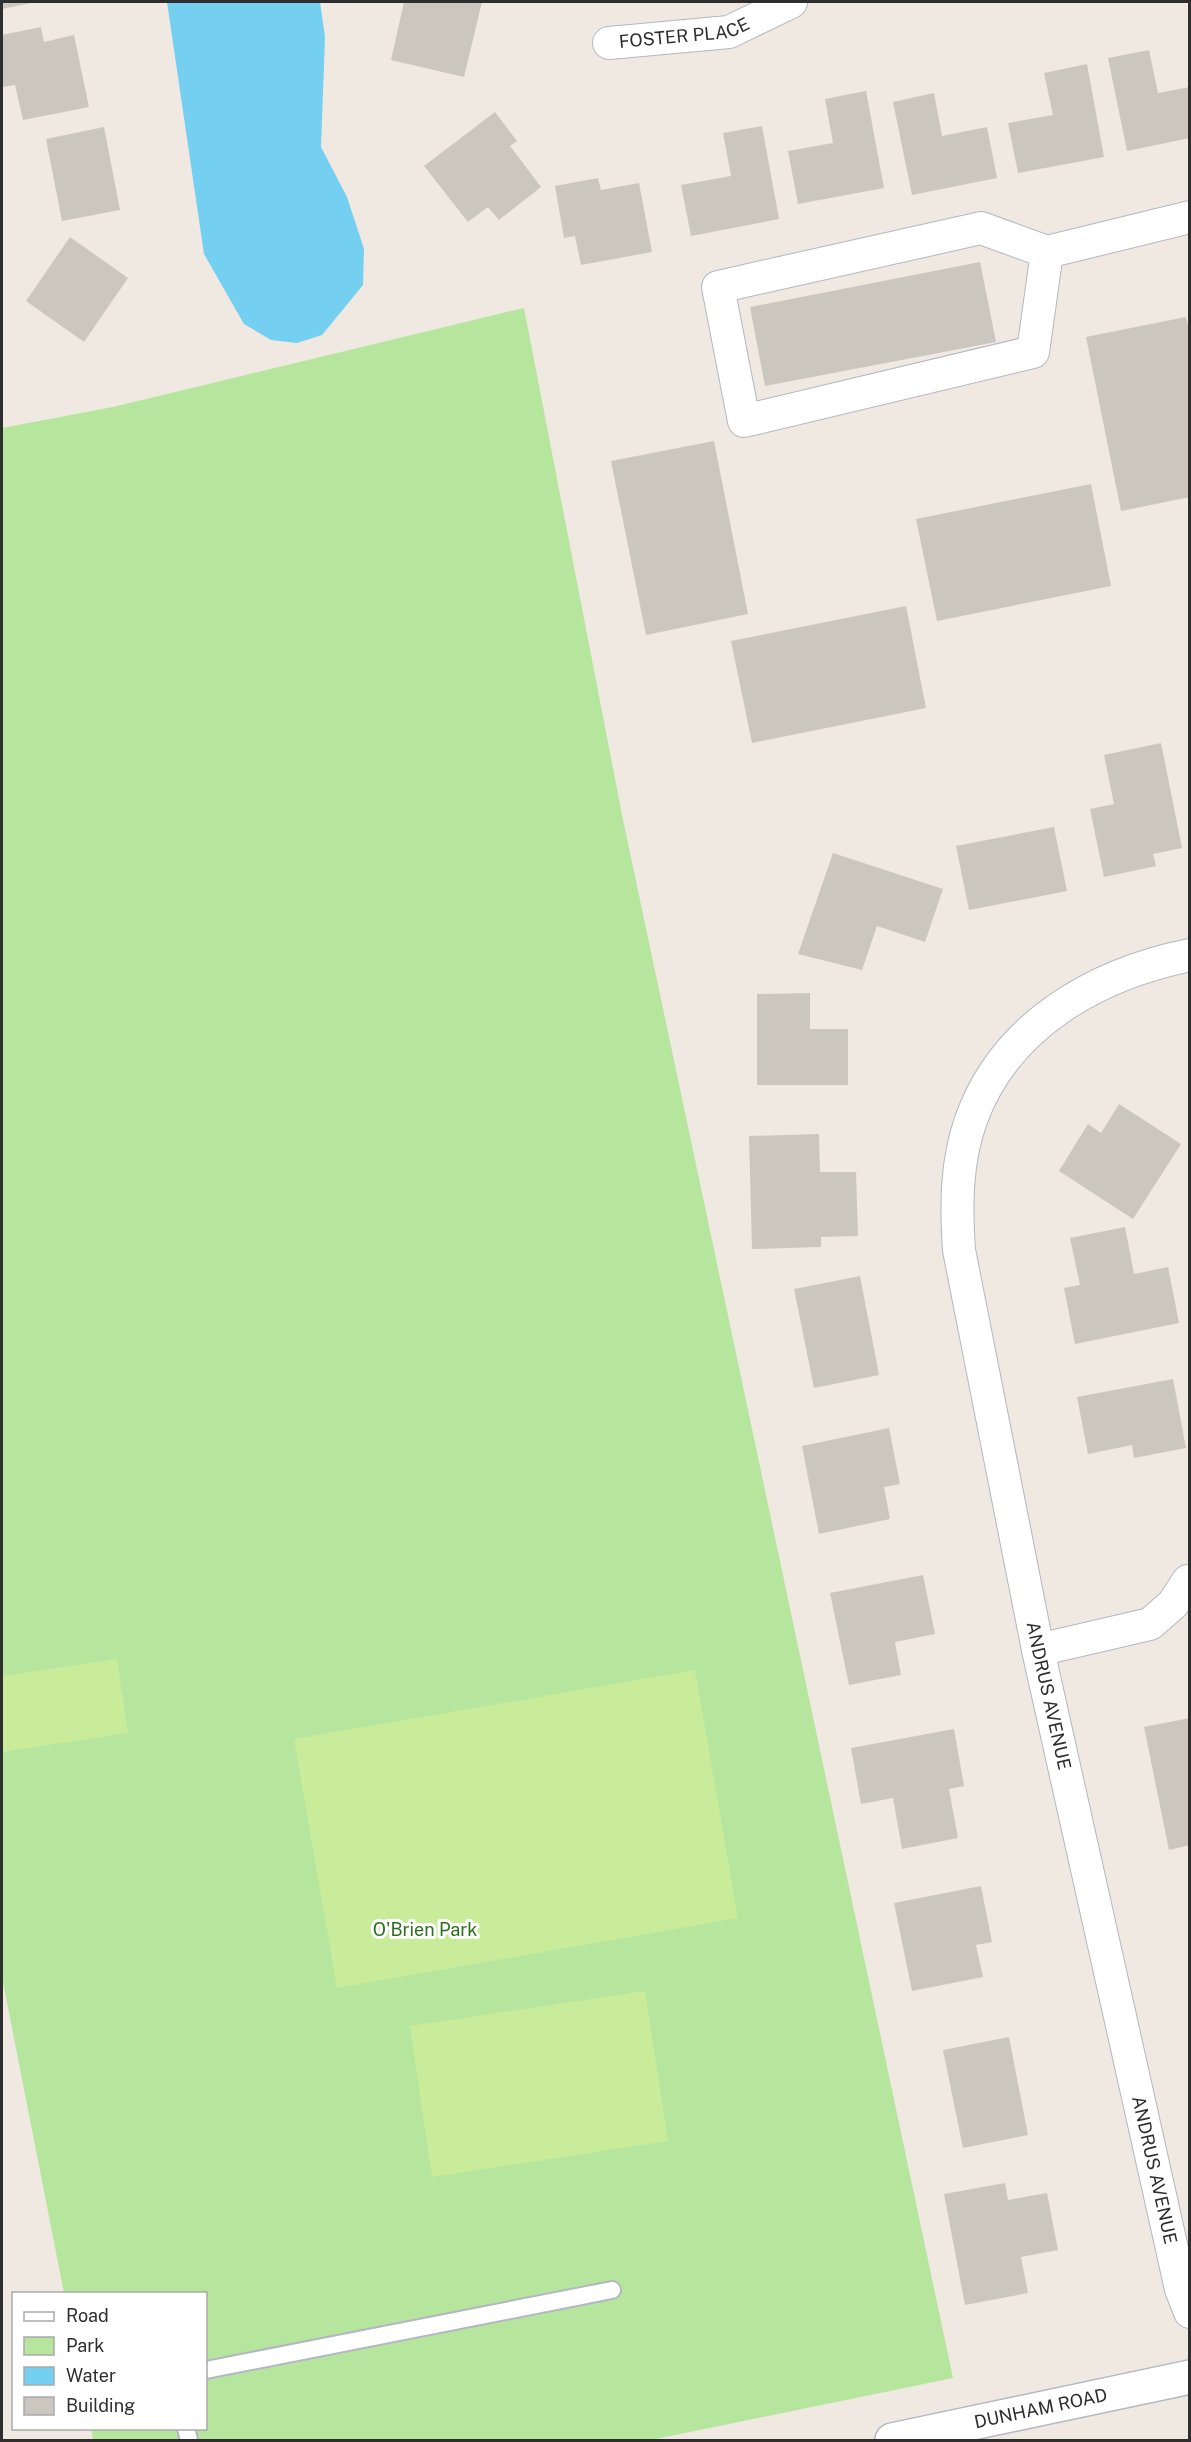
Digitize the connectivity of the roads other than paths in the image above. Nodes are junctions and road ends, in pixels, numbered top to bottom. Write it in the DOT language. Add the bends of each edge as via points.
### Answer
graph roads {
  1 [pos="790,2"];
  2 [pos="609,43"];
  3 [pos="1190,217"];
  4 [pos="1047,252"];
  5 [pos="1190,955"];
  6 [pos="1188,1581"];
  7 [pos="1038,1650"];
  8 [pos="612,2290"];
  9 [pos="1190,2312"];
  10 [pos="207,2370"];
  11 [pos="1190,2377"];
  12 [pos="892,2440"];
  1 -- 2 [label="street, FOSTER PLACE" via="729,32"];
  3 -- 4 [label="street"];
  4 -- 4 [label="street" via="1032,352 744,421 718,287 981,228"];
  5 -- 7 [label="street, ANDRUS AVENUE" via="1134,968 1079,994 1017,1043 971,1119 960,1164 956,1209 959,1250"];
  6 -- 7 [label="street" via="1173,1604 1150,1624"];
  7 -- 9 [label="street, ANDRUS AVENUE" via="1181,2289"];
  8 -- 10 [label="lane"];
  11 -- 12 [label="street, DUNHAM ROAD"];
}
